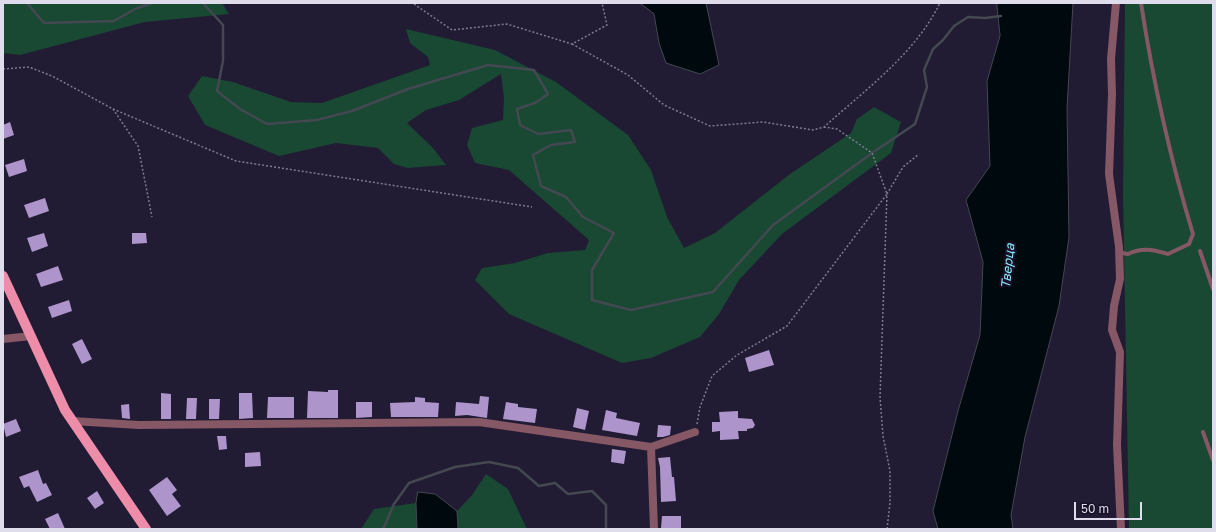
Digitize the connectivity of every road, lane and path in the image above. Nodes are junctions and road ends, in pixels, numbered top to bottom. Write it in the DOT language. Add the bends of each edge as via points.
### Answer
graph roads {
  1 [pos="602,3"];
  2 [pos="940,3"];
  3 [pos="1116,3"];
  4 [pos="1141,3"];
  5 [pos="414,4"];
  6 [pos="572,44"];
  7 [pos="3,69"];
  8 [pos="113,109"];
  9 [pos="824,127"];
  10 [pos="919,154"];
  11 [pos="887,194"];
  12 [pos="532,207"];
  13 [pos="152,217"];
  14 [pos="1119,247"];
  15 [pos="1200,251"];
  16 [pos="3,276"];
  17 [pos="1213,289"];
  18 [pos="31,336"];
  19 [pos="3,339"];
  20 [pos="72,421"];
  21 [pos="695,432"];
  22 [pos="1203,432"];
  23 [pos="651,446"];
  24 [pos="1213,460"];
  25 [pos="146,529"];
  26 [pos="654,529"];
  27 [pos="887,529"];
  28 [pos="1121,529"];
  1 -- 6 [label="path" via="607,25"];
  2 -- 9 [label="path" via="931,20 894,64"];
  3 -- 14 [label="street" via="1111,59 1109,174"];
  4 -- 14 [label="lane" via="1168,148 1193,234 1189,244 1168,254 1152,249 1128,254 1122,253"];
  5 -- 6 [label="path" via="452,30 507,24"];
  6 -- 9 [label="path" via="628,75 664,106 710,126 763,122 813,130"];
  7 -- 8 [label="path" via="29,67 52,76"];
  8 -- 12 [label="path" via="236,161"];
  8 -- 13 [label="path" via="138,146"];
  9 -- 11 [label="path" via="837,129 872,153"];
  10 -- 11 [label="path" via="903,167"];
  11 -- 21 [label="path" via="787,326 738,355 712,376 700,407"];
  11 -- 27 [label="path" via="880,396 883,436 890,471"];
  14 -- 28 [label="street" via="1120,279 1112,330 1120,352 1117,445"];
  15 -- 17 [label="lane"];
  16 -- 18 [label="main road"];
  18 -- 19 [label="street"];
  18 -- 20 [label="main road"];
  20 -- 23 [label="street" via="139,425 479,422"];
  20 -- 25 [label="main road"];
  21 -- 23 [label="street"];
  22 -- 24 [label="lane"];
  23 -- 26 [label="street"];
}
